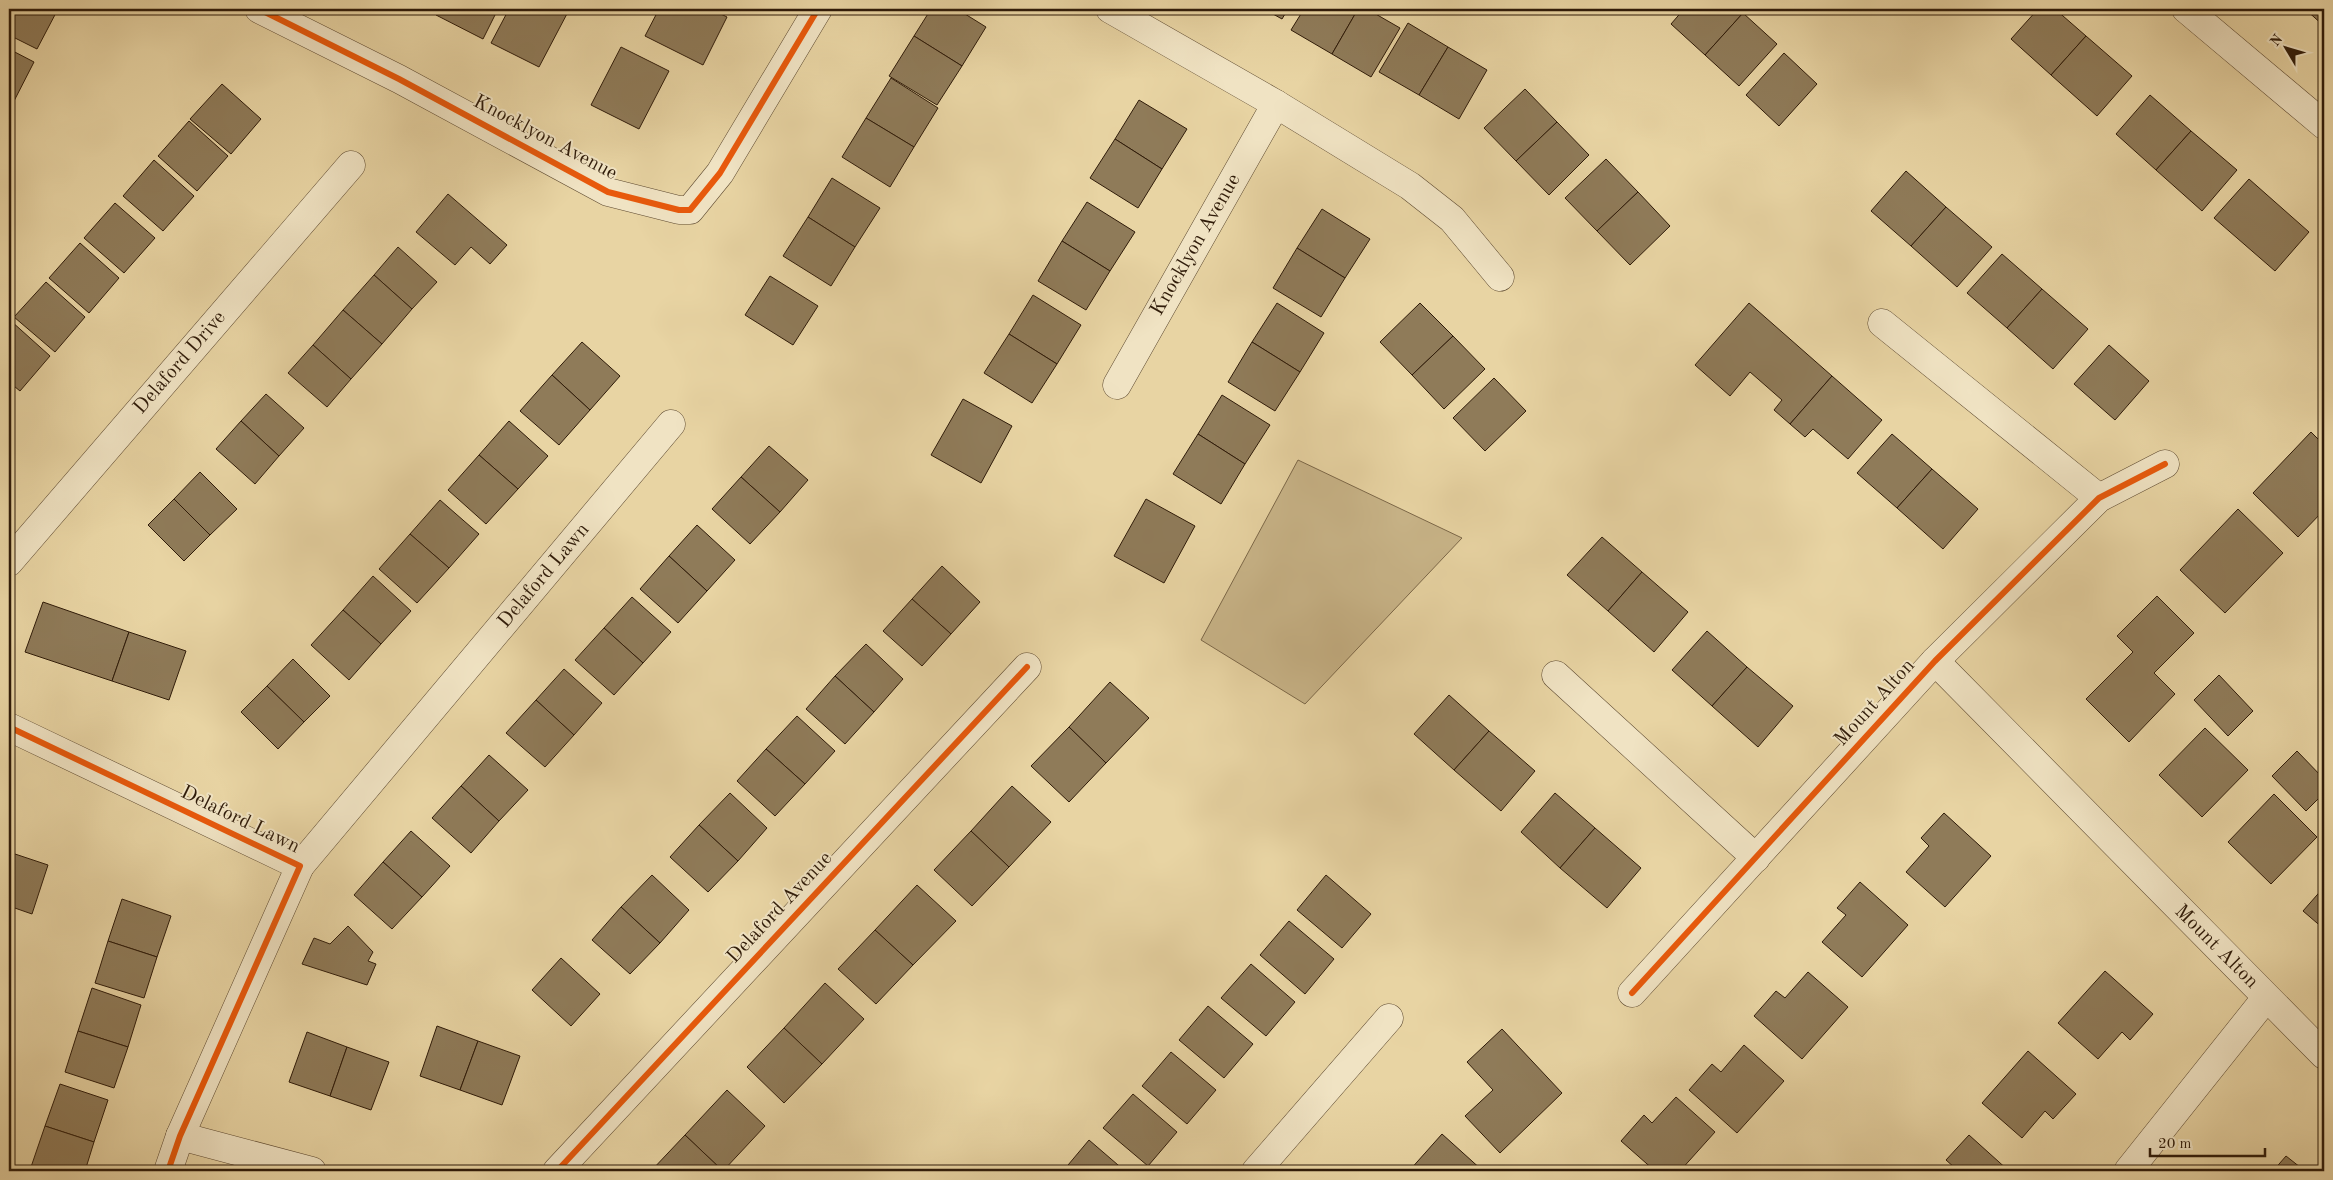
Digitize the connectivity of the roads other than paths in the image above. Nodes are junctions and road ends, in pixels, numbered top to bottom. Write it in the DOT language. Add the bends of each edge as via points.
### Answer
graph roads {
  1 [pos="260,9"];
  2 [pos="818,9"];
  3 [pos="1110,9"];
  4 [pos="2186,9"];
  5 [pos="1276,104"];
  6 [pos="2324,125"];
  7 [pos="351,165"];
  8 [pos="1500,277"];
  9 [pos="1882,322"];
  10 [pos="1116,385"];
  11 [pos="671,424"];
  12 [pos="2165,464"];
  13 [pos="2098,498"];
  14 [pos="9,562"];
  15 [pos="1935,661"];
  16 [pos="1027,667"];
  17 [pos="1556,675"];
  18 [pos="9,727"];
  19 [pos="1756,858"];
  20 [pos="300,866"];
  21 [pos="1632,993"];
  22 [pos="2266,998"];
  23 [pos="1389,1018"];
  24 [pos="2324,1055"];
  25 [pos="180,1136"];
  26 [pos="168,1171"];
  27 [pos="312,1171"];
  28 [pos="557,1171"];
  29 [pos="1256,1171"];
  30 [pos="2128,1171"];
  1 -- 2 [label="street, Knocklyon Avenue" via="399,79 608,192 679,210 690,210 720,172"];
  3 -- 5 [label="street"];
  4 -- 6 [label="street"];
  5 -- 8 [label="street" via="1417,192 1452,219"];
  5 -- 10 [label="street, Knocklyon Avenue"];
  7 -- 14 [label="street, Delaford Drive"];
  9 -- 13 [label="street"];
  11 -- 20 [label="street, Delaford Lawn"];
  12 -- 13 [label="street, Mount Alton"];
  13 -- 15 [label="street, Mount Alton"];
  15 -- 19 [label="street, Mount Alton"];
  15 -- 22 [label="street, Mount Alton"];
  16 -- 28 [label="street, Delaford Avenue"];
  17 -- 19 [label="street"];
  18 -- 20 [label="street, Delaford Lawn"];
  19 -- 21 [label="street, Mount Alton"];
  20 -- 25 [label="street, Delaford Lawn"];
  22 -- 24 [label="street, Mount Alton"];
  22 -- 30 [label="street, Mount Alton"];
  23 -- 29 [label="street"];
  25 -- 26 [label="street"];
  25 -- 27 [label="street"];
}
